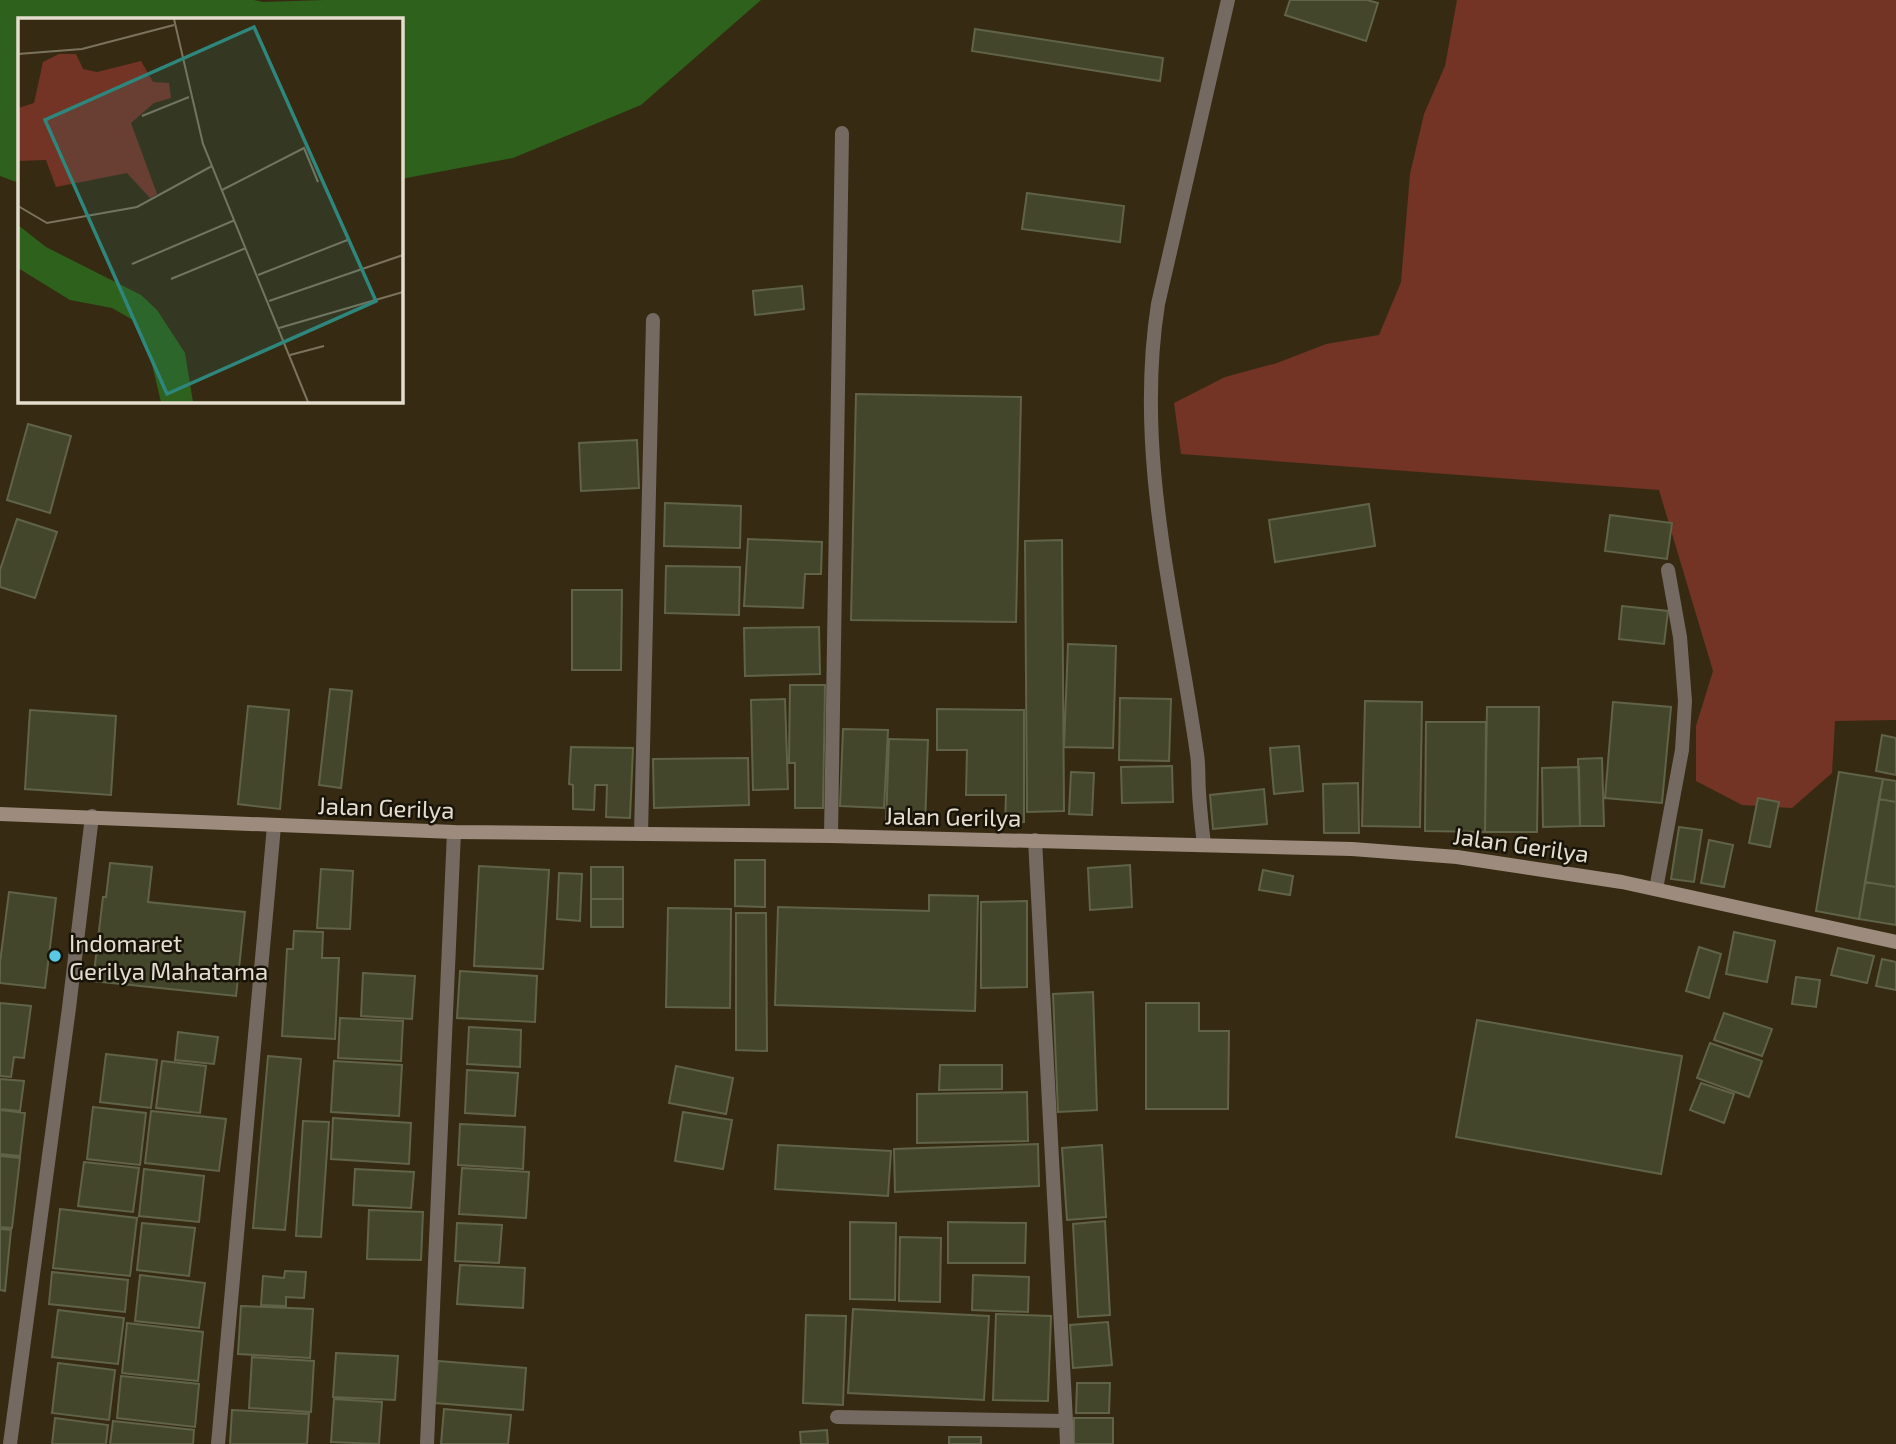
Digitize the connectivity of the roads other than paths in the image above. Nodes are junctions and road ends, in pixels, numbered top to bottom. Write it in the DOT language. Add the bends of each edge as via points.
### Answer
graph roads {
  1 [pos="1228,0"];
  2 [pos="842,132"];
  3 [pos="653,320"];
  4 [pos="1668,570"];
  5 [pos="0,814"];
  6 [pos="92,816"];
  7 [pos="274,826"];
  8 [pos="454,832"];
  9 [pos="641,834"];
  10 [pos="831,836"];
  11 [pos="1035,840"];
  12 [pos="1204,845"];
  13 [pos="1656,889"];
  14 [pos="1896,942"];
  15 [pos="836,1417"];
  16 [pos="1066,1421"];
  17 [pos="10,1444"];
  18 [pos="218,1444"];
  19 [pos="427,1444"];
  20 [pos="1067,1444"];
  1 -- 12 [label="street" via="1158,304 1150,398 1152,467 1198,757"];
  2 -- 10 [label="street"];
  3 -- 9 [label="street"];
  4 -- 13 [label="street" via="1685,701 1682,750"];
  5 -- 6 [label="street, Jalan Gerilya"];
  6 -- 7 [label="street, Jalan Gerilya"];
  6 -- 17 [label="street"];
  7 -- 8 [label="street, Jalan Gerilya"];
  7 -- 18 [label="street"];
  8 -- 9 [label="street, Jalan Gerilya"];
  8 -- 19 [label="street"];
  9 -- 10 [label="street, Jalan Gerilya"];
  10 -- 11 [label="street, Jalan Gerilya"];
  11 -- 12 [label="street, Jalan Gerilya"];
  11 -- 16 [label="street"];
  12 -- 13 [label="street, Jalan Gerilya" via="1352,849 1457,858"];
  13 -- 14 [label="street, Jalan Gerilya"];
  15 -- 16 [label="street"];
  16 -- 20 [label="street"];
}
